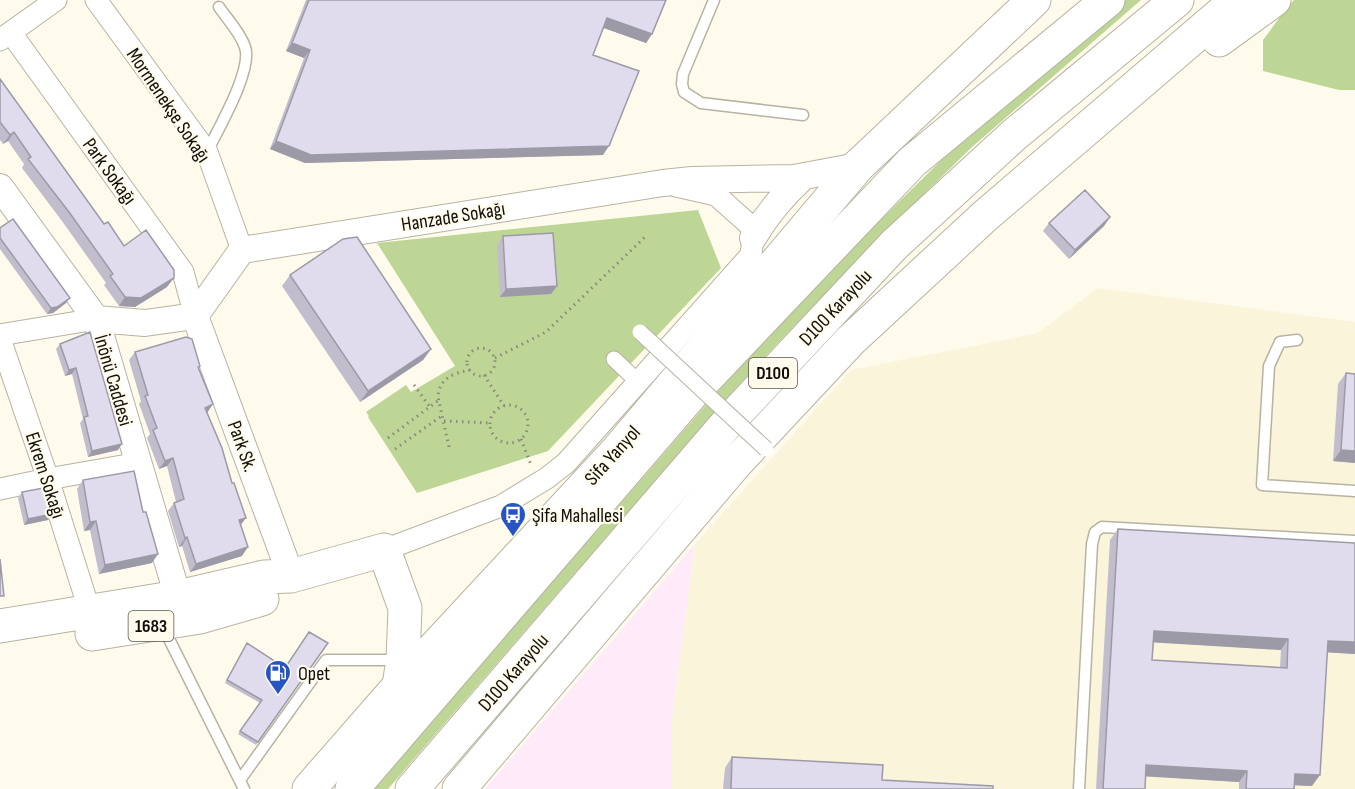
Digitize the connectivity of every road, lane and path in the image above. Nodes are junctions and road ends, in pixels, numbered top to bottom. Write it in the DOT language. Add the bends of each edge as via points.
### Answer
graph roads {
  1 [pos="56,0"];
  2 [pos="96,0"];
  3 [pos="714,0"];
  4 [pos="1034,0"];
  5 [pos="1049,0"];
  6 [pos="1108,0"];
  7 [pos="1177,0"];
  8 [pos="1274,0"];
  9 [pos="219,7"];
  10 [pos="1227,8"];
  11 [pos="5,37"];
  12 [pos="959,69"];
  13 [pos="803,116"];
  14 [pos="1097,119"];
  15 [pos="207,152"];
  16 [pos="858,166"];
  17 [pos="804,176"];
  18 [pos="663,183"];
  19 [pos="0,187"];
  20 [pos="647,235"];
  21 [pos="753,238"];
  22 [pos="242,250"];
  23 [pos="195,316"];
  24 [pos="96,319"];
  25 [pos="640,332"];
  26 [pos="0,337"];
  27 [pos="1297,340"];
  28 [pos="495,358"];
  29 [pos="614,359"];
  30 [pos="470,370"];
  31 [pos="484,375"];
  32 [pos="638,382"];
  33 [pos="414,385"];
  34 [pos="439,400"];
  35 [pos="430,406"];
  36 [pos="504,406"];
  37 [pos="443,415"];
  38 [pos="444,421"];
  39 [pos="490,423"];
  40 [pos="388,438"];
  41 [pos="521,439"];
  42 [pos="449,447"];
  43 [pos="394,449"];
  44 [pos="766,449"];
  45 [pos="138,463"];
  46 [pos="48,478"];
  47 [pos="539,483"];
  48 [pos="0,489"];
  49 [pos="1355,491"];
  50 [pos="1355,541"];
  51 [pos="384,550"];
  52 [pos="291,576"];
  53 [pos="170,611"];
  54 [pos="90,612"];
  55 [pos="0,626"];
  56 [pos="0,648"];
  57 [pos="401,673"];
  58 [pos="242,785"];
  59 [pos="309,789"];
  60 [pos="352,789"];
  61 [pos="412,789"];
  62 [pos="459,789"];
  63 [pos="1079,789"];
  1 -- 11 [label="street"];
  2 -- 15 [label="street, Mormenekşe Sokağı"];
  3 -- 13 [label="lane" via="684,74 684,92 701,103"];
  4 -- 12 [label="main road"];
  5 -- 12 [label="main road"];
  6 -- 60 [label="main road, D100" via="904,170 695,390"];
  7 -- 61 [label="main road, D100 Karayolu / D100" via="1014,135 894,245 729,421"];
  8 -- 14 [label="main road"];
  9 -- 15 [label="lane" via="241,39 247,62"];
  10 -- 14 [label="main road"];
  11 -- 23 [label="street, Park Sokağı" via="183,272"];
  12 -- 16 [label="main road, Sifa Yanyol"];
  14 -- 62 [label="main road" via="850,341"];
  15 -- 22 [label="street, Mormenekşe Sokağı"];
  16 -- 17 [label="street, Hanzade Sokağı"];
  16 -- 57 [label="main road, Sifa Yanyol" via="617,451"];
  17 -- 18 [label="street, Hanzade Sokağı"];
  17 -- 21 [label="street" via="766,215"];
  18 -- 21 [label="street" via="716,195 754,229"];
  18 -- 22 [label="street, Hanzade Sokağı"];
  19 -- 24 [label="street, İnönü Caddesi"];
  20 -- 28 [label="path" via="546,332"];
  21 -- 32 [label="street" via="751,255"];
  22 -- 23 [label="street"];
  23 -- 24 [label="street" via="145,323"];
  23 -- 52 [label="street, Park Sk."];
  24 -- 26 [label="street"];
  24 -- 45 [label="street, İnönü Caddesi"];
  25 -- 44 [label="street, bridge"];
  26 -- 46 [label="street, Ekrem Sokağı"];
  27 -- 49 [label="lane" via="1280,342 1269,366 1262,485"];
  28 -- 30 [label="path" via="489,351 476,349 468,359"];
  28 -- 31 [label="path" via="492,371"];
  29 -- 32 [label="street"];
  30 -- 31 [label="path"];
  30 -- 34 [label="path" via="444,380 438,389"];
  31 -- 36 [label="path"];
  32 -- 47 [label="street" via="566,463"];
  33 -- 35 [label="path"];
  34 -- 35 [label="path"];
  34 -- 37 [label="path"];
  35 -- 40 [label="path"];
  36 -- 39 [label="path" via="495,412"];
  36 -- 41 [label="path" via="518,408 526,417 528,429"];
  37 -- 38 [label="path"];
  37 -- 43 [label="path"];
  38 -- 39 [label="path"];
  38 -- 42 [label="path"];
  39 -- 41 [label="path" via="498,439 510,443"];
  41 -- 47 [label="path"];
  45 -- 46 [label="street"];
  45 -- 53 [label="street, İnönü Caddesi"];
  46 -- 48 [label="street"];
  46 -- 54 [label="street, Ekrem Sokağı"];
  47 -- 51 [label="street" via="501,506"];
  50 -- 63 [label="lane" via="1102,527 1095,532"];
  51 -- 52 [label="main road"];
  51 -- 57 [label="main road" via="405,608"];
  52 -- 53 [label="main road, 1683" via="269,597 200,617"];
  53 -- 54 [label="main road, 1683"];
  53 -- 56 [label="main road, 1683"];
  53 -- 58 [label="lane"];
  54 -- 55 [label="main road, 1683"];
  57 -- 58 [label="lane" via="326,660"];
  57 -- 59 [label="main road, Sifa Yanyol"];
}
